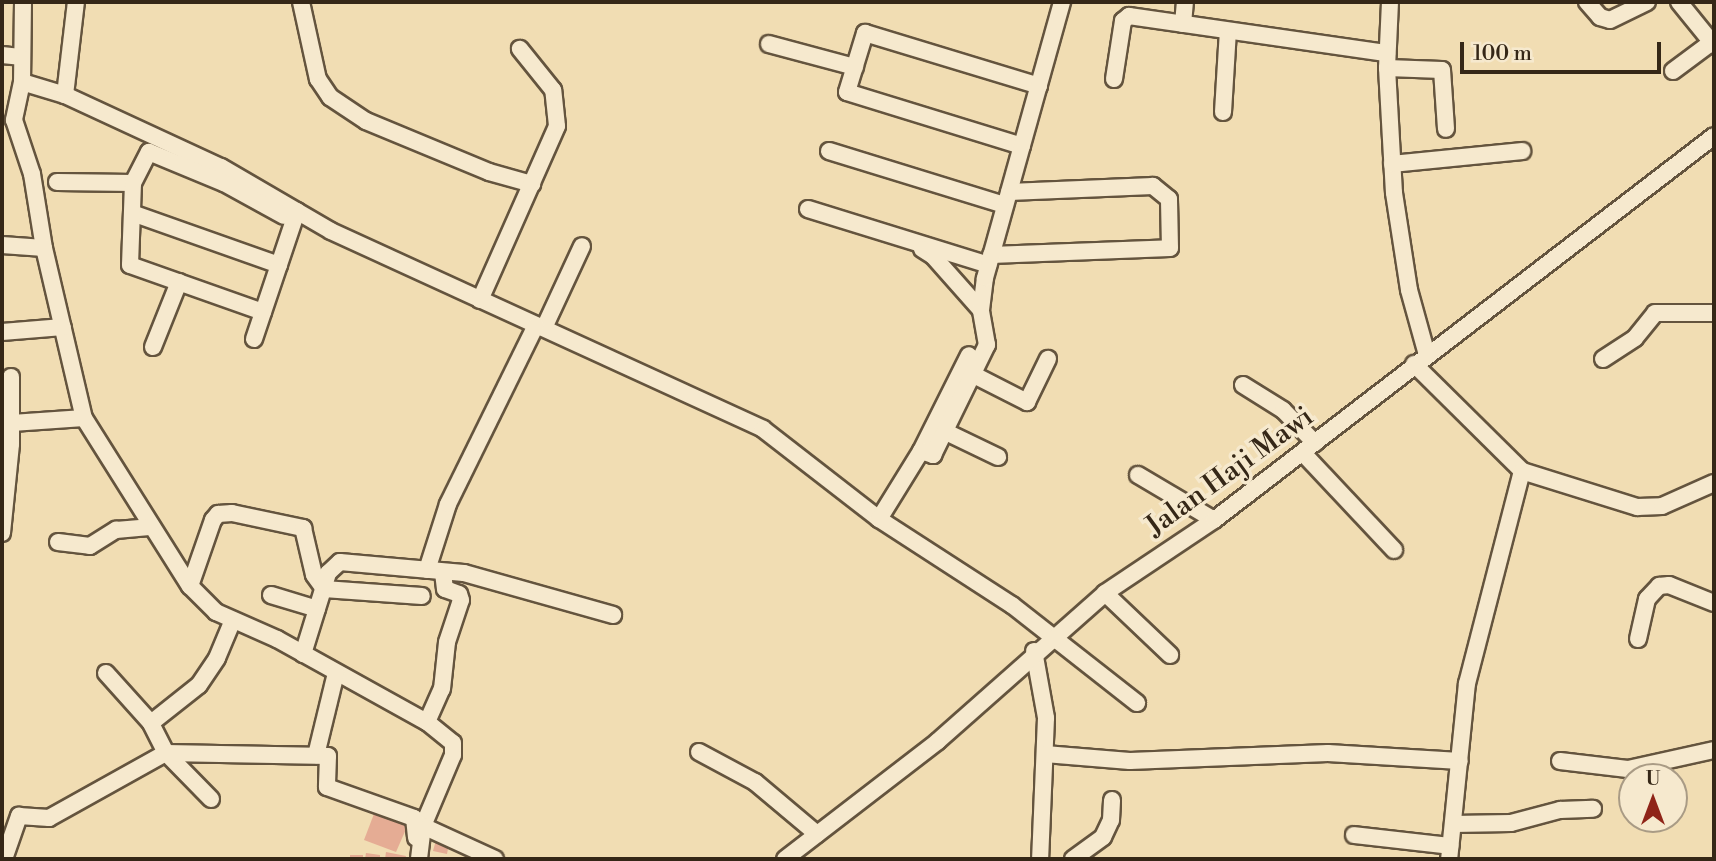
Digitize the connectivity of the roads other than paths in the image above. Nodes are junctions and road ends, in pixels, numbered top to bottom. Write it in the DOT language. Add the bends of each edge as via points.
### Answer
graph roads {
  1 [pos="23,2"];
  2 [pos="76,2"];
  3 [pos="301,2"];
  4 [pos="1062,2"];
  5 [pos="1185,2"];
  6 [pos="1390,2"];
  7 [pos="1587,2"];
  8 [pos="1647,2"];
  9 [pos="1679,2"];
  10 [pos="1184,24"];
  11 [pos="1228,32"];
  12 [pos="769,44"];
  13 [pos="1713,44"];
  14 [pos="520,49"];
  15 [pos="2,55"];
  16 [pos="20,57"];
  17 [pos="1387,60"];
  18 [pos="855,67"];
  19 [pos="1673,71"];
  20 [pos="1114,79"];
  21 [pos="22,82"];
  22 [pos="1038,86"];
  23 [pos="65,95"];
  24 [pos="1223,112"];
  25 [pos="8,120"];
  26 [pos="1446,129"];
  27 [pos="1714,136"];
  28 [pos="1022,146"];
  29 [pos="829,151"];
  30 [pos="1522,151"];
  31 [pos="1391,164"];
  32 [pos="57,182"];
  33 [pos="133,183"];
  34 [pos="532,184"];
  35 [pos="1007,198"];
  36 [pos="808,209"];
  37 [pos="132,212"];
  38 [pos="295,216"];
  39 [pos="905,239"];
  40 [pos="2,246"];
  41 [pos="582,246"];
  42 [pos="44,248"];
  43 [pos="990,260"];
  44 [pos="279,265"];
  45 [pos="179,282"];
  46 [pos="480,300"];
  47 [pos="981,310"];
  48 [pos="263,312"];
  49 [pos="1714,313"];
  50 [pos="540,326"];
  51 [pos="63,327"];
  52 [pos="2,332"];
  53 [pos="254,339"];
  54 [pos="153,347"];
  55 [pos="970,355"];
  56 [pos="1048,359"];
  57 [pos="1420,359"];
  58 [pos="1603,359"];
  59 [pos="972,374"];
  60 [pos="11,377"];
  61 [pos="1243,384"];
  62 [pos="84,418"];
  63 [pos="12,423"];
  64 [pos="944,431"];
  65 [pos="7,444"];
  66 [pos="1309,448"];
  67 [pos="921,451"];
  68 [pos="998,457"];
  69 [pos="1522,471"];
  70 [pos="1138,475"];
  71 [pos="1714,483"];
  72 [pos="4,500"];
  73 [pos="879,519"];
  74 [pos="1214,520"];
  75 [pos="152,527"];
  76 [pos="2,533"];
  77 [pos="58,542"];
  78 [pos="1394,550"];
  79 [pos="435,571"];
  80 [pos="190,586"];
  81 [pos="324,589"];
  82 [pos="1105,593"];
  83 [pos="271,595"];
  84 [pos="422,596"];
  85 [pos="1714,603"];
  86 [pos="317,609"];
  87 [pos="613,615"];
  88 [pos="233,620"];
  89 [pos="1051,638"];
  90 [pos="1638,639"];
  91 [pos="1034,651"];
  92 [pos="303,654"];
  93 [pos="1170,655"];
  94 [pos="106,673"];
  95 [pos="336,673"];
  96 [pos="1137,703"];
  97 [pos="427,722"];
  98 [pos="151,723"];
  99 [pos="1714,750"];
  100 [pos="699,752"];
  101 [pos="166,753"];
  102 [pos="1045,754"];
  103 [pos="316,755"];
  104 [pos="1460,761"];
  105 [pos="1560,761"];
  106 [pos="211,799"];
  107 [pos="1112,800"];
  108 [pos="1593,809"];
  109 [pos="1453,824"];
  110 [pos="423,825"];
  111 [pos="817,834"];
  112 [pos="1354,835"];
  113 [pos="1450,852"];
  114 [pos="4,859"];
  115 [pos="412,859"];
  116 [pos="419,859"];
  117 [pos="495,859"];
  118 [pos="785,859"];
  119 [pos="1040,859"];
  120 [pos="1073,859"];
  1 -- 16 [label="street"];
  2 -- 23 [label="street"];
  3 -- 34 [label="street" via="318,79 330,97 366,121 489,172"];
  4 -- 22 [label="street"];
  5 -- 10 [label="street"];
  6 -- 17 [label="street"];
  7 -- 8 [label="street" via="1600,17 1610,20"];
  9 -- 13 [label="street"];
  10 -- 11 [label="street"];
  10 -- 20 [label="street" via="1126,18"];
  11 -- 17 [label="street"];
  11 -- 24 [label="street"];
  12 -- 18 [label="street"];
  13 -- 19 [label="street"];
  14 -- 34 [label="street" via="552,90 557,106 557,125"];
  15 -- 16 [label="street"];
  16 -- 21 [label="street"];
  17 -- 26 [label="street" via="1442,70"];
  17 -- 31 [label="street"];
  18 -- 22 [label="street" via="865,33"];
  18 -- 28 [label="street" via="847,92"];
  21 -- 23 [label="street"];
  21 -- 25 [label="street"];
  22 -- 28 [label="street"];
  23 -- 38 [label="street" via="221,167"];
  25 -- 42 [label="street" via="32,174"];
  27 -- 57 [label="street, Jalan Haji Mawi"];
  28 -- 35 [label="street"];
  29 -- 35 [label="street"];
  30 -- 31 [label="street"];
  31 -- 57 [label="street"];
  32 -- 33 [label="street"];
  33 -- 37 [label="street"];
  33 -- 38 [label="street" via="149,152"];
  34 -- 46 [label="street"];
  35 -- 43 [label="street"];
  35 -- 43 [label="street" via="1153,186 1169,199 1170,248"];
  36 -- 39 [label="street"];
  37 -- 44 [label="street"];
  37 -- 45 [label="street" via="130,265"];
  38 -- 44 [label="street"];
  38 -- 46 [label="street"];
  39 -- 43 [label="street"];
  39 -- 47 [label="street" via="933,256"];
  40 -- 42 [label="street"];
  41 -- 50 [label="street"];
  42 -- 51 [label="street"];
  43 -- 47 [label="street"];
  44 -- 48 [label="street"];
  45 -- 48 [label="street"];
  45 -- 54 [label="street"];
  46 -- 50 [label="street"];
  47 -- 59 [label="street" via="986,345"];
  48 -- 53 [label="street"];
  49 -- 58 [label="street" via="1656,313 1635,338"];
  50 -- 73 [label="street" via="763,429"];
  50 -- 79 [label="street" via="448,504"];
  51 -- 52 [label="street"];
  51 -- 62 [label="street"];
  55 -- 67 [label="street"];
  56 -- 59 [label="street" via="1027,402"];
  57 -- 66 [label="street, Jalan Haji Mawi"];
  57 -- 69 [label="street"];
  59 -- 64 [label="street"];
  60 -- 63 [label="street"];
  61 -- 66 [label="street" via="1283,410"];
  62 -- 63 [label="street"];
  62 -- 75 [label="street"];
  63 -- 65 [label="street"];
  64 -- 67 [label="street" via="933,455"];
  64 -- 68 [label="street"];
  65 -- 72 [label="street"];
  66 -- 74 [label="street, Jalan Haji Mawi"];
  66 -- 78 [label="street"];
  67 -- 73 [label="street"];
  69 -- 71 [label="street" via="1637,508 1662,506"];
  69 -- 104 [label="street" via="1470,672"];
  70 -- 74 [label="street"];
  72 -- 76 [label="street"];
  73 -- 89 [label="street" via="951,562"];
  74 -- 82 [label="street, Jalan Haji Mawi"];
  75 -- 77 [label="street" via="116,530 90,546"];
  75 -- 80 [label="street"];
  79 -- 81 [label="street" via="340,562 328,573"];
  79 -- 87 [label="street" via="489,579"];
  79 -- 97 [label="street" via="445,589 459,594 461,600 447,642 442,689"];
  80 -- 81 [label="street" via="213,520 218,514 232,513 303,528 314,575"];
  80 -- 88 [label="street" via="216,612"];
  81 -- 84 [label="street"];
  81 -- 86 [label="street"];
  82 -- 89 [label="street, Jalan Haji Mawi"];
  82 -- 93 [label="street"];
  83 -- 86 [label="street"];
  85 -- 90 [label="street" via="1669,585 1659,586 1647,599"];
  86 -- 92 [label="street"];
  88 -- 92 [label="street"];
  88 -- 98 [label="street" via="218,658 199,685"];
  89 -- 91 [label="street, Jalan Haji Mawi"];
  89 -- 96 [label="street"];
  91 -- 102 [label="street" via="1045,708"];
  91 -- 111 [label="street, Jalan Haji Mawi" via="938,741"];
  92 -- 95 [label="street"];
  94 -- 98 [label="street"];
  95 -- 97 [label="street"];
  95 -- 103 [label="street"];
  97 -- 110 [label="street" via="455,749"];
  98 -- 101 [label="street"];
  99 -- 105 [label="street" via="1628,769"];
  100 -- 111 [label="street" via="755,782"];
  101 -- 103 [label="street"];
  101 -- 106 [label="street"];
  101 -- 114 [label="street" via="52,817 19,816"];
  102 -- 104 [label="street" via="1129,761 1328,753"];
  102 -- 119 [label="street"];
  103 -- 115 [label="street" via="330,757 326,782 330,789 414,818 417,835"];
  104 -- 109 [label="street"];
  107 -- 120 [label="street" via="1111,820 1103,837"];
  108 -- 109 [label="street" via="1560,810 1511,823"];
  109 -- 113 [label="street"];
  110 -- 116 [label="street"];
  110 -- 117 [label="street"];
  111 -- 118 [label="street, Jalan Haji Mawi"];
  112 -- 113 [label="street"];
}
